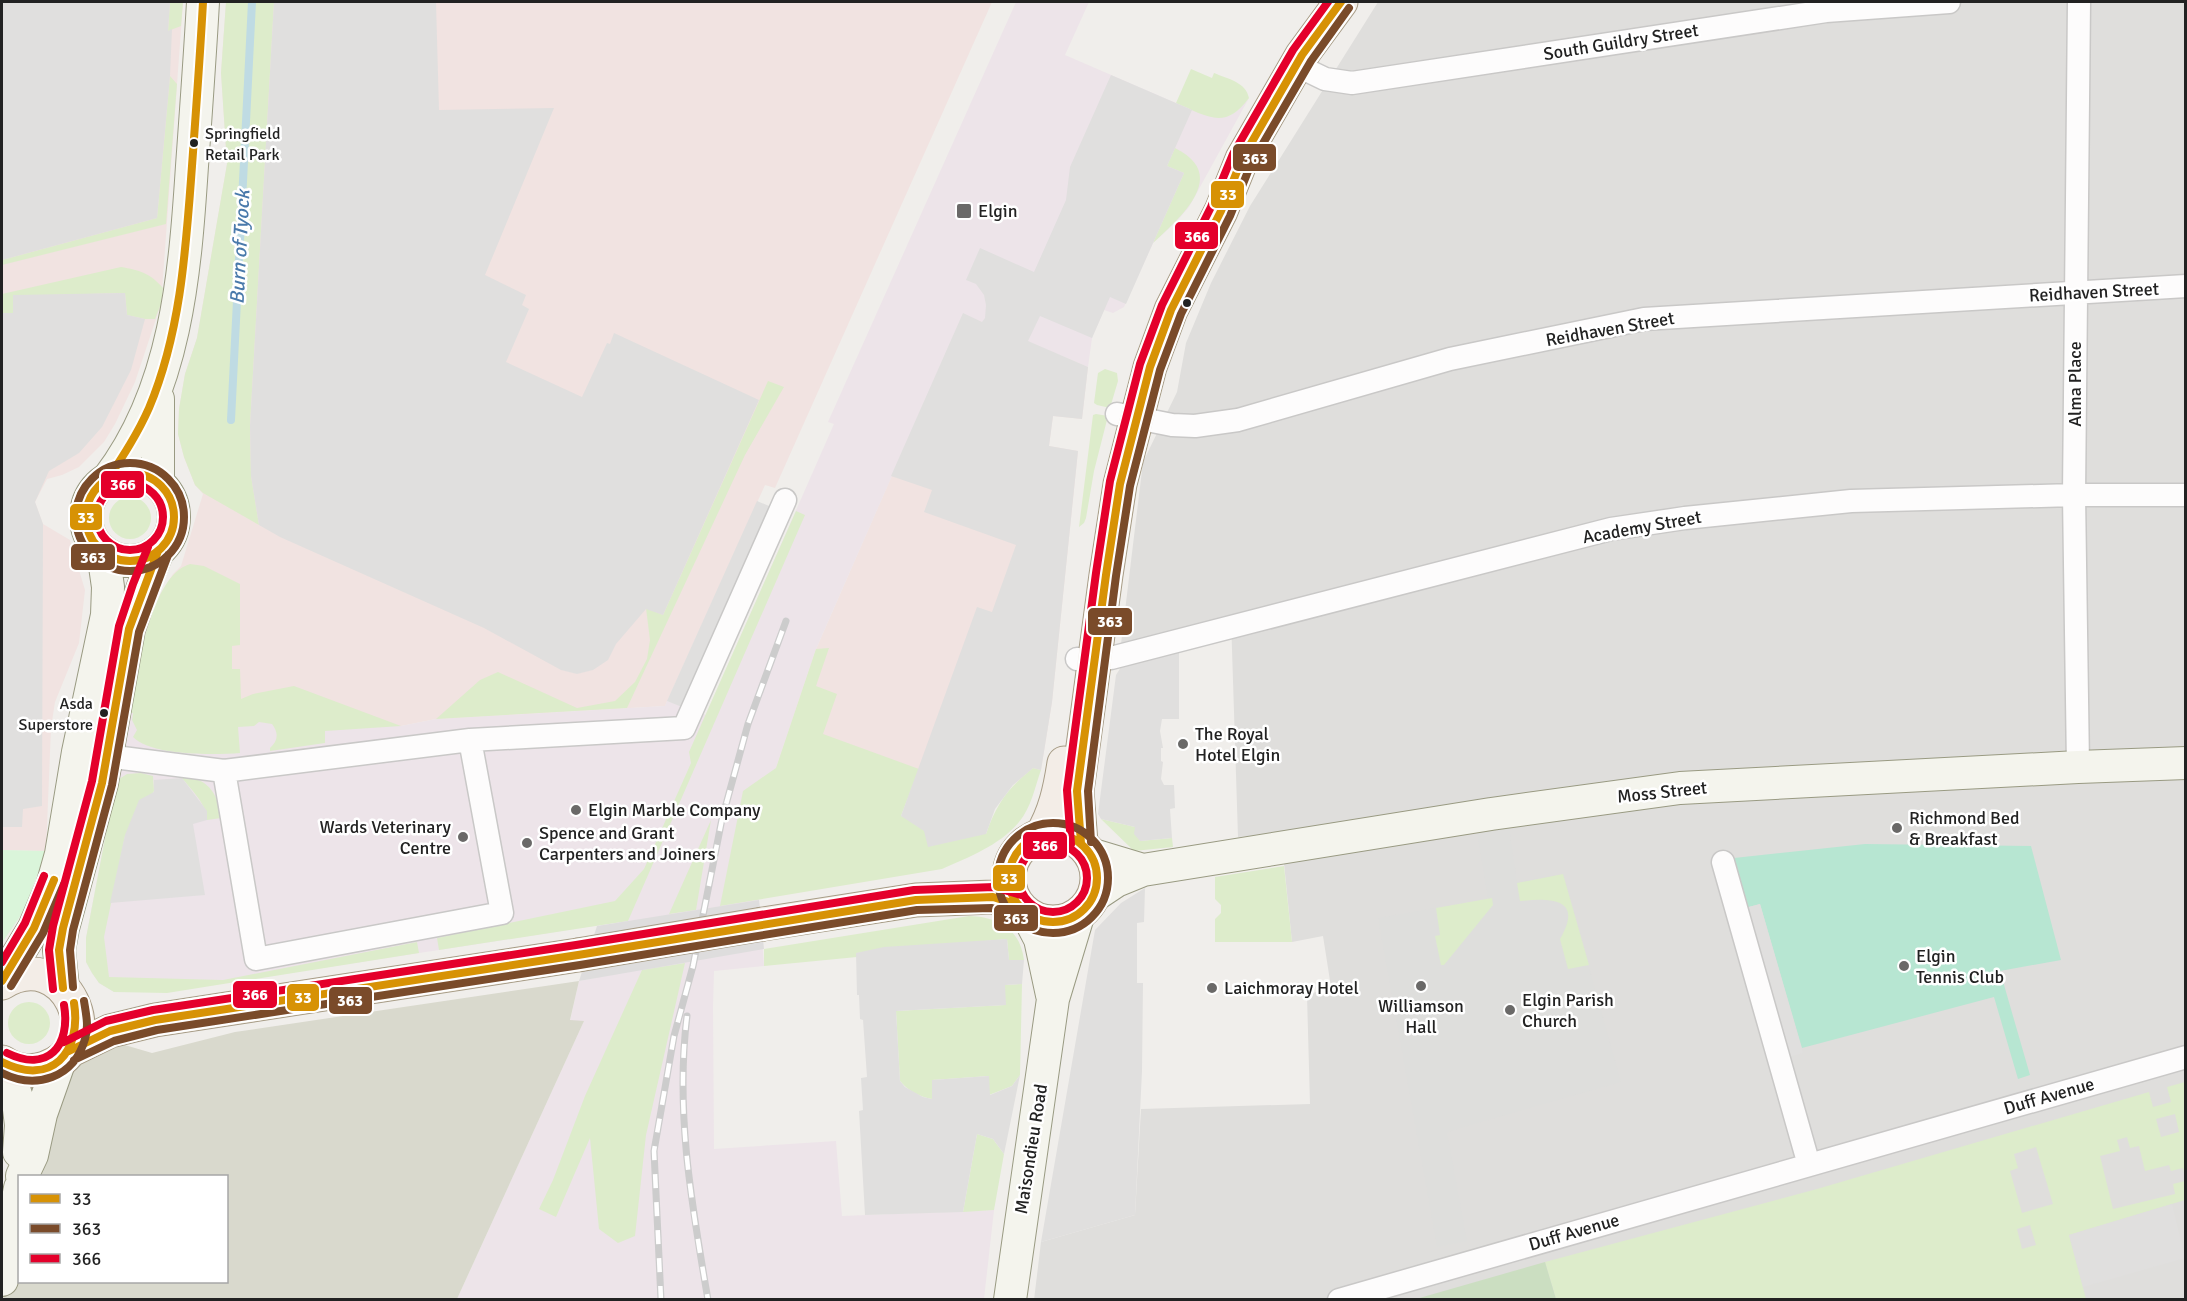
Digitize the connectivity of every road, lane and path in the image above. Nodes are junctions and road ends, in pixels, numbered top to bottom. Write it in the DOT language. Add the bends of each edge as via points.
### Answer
graph roads {
  1 [pos="203,2"];
  2 [pos="1341,2"];
  3 [pos="1949,2"];
  4 [pos="2079,2"];
  5 [pos="1296,65"];
  6 [pos="2186,286"];
  7 [pos="2076,293"];
  8 [pos="159,383"];
  9 [pos="1126,416"];
  10 [pos="108,479"];
  11 [pos="158,483"];
  12 [pos="2074,495"];
  13 [pos="2186,495"];
  14 [pos="785,500"];
  15 [pos="158,551"];
  16 [pos="103,552"];
  17 [pos="1086,660"];
  18 [pos="470,740"];
  19 [pos="93,754"];
  20 [pos="2186,763"];
  21 [pos="2078,766"];
  22 [pos="224,771"];
  23 [pos="1029,845"];
  24 [pos="1085,849"];
  25 [pos="1723,862"];
  26 [pos="1143,870"];
  27 [pos="916,900"];
  28 [pos="1086,905"];
  29 [pos="1023,910"];
  30 [pos="2,982"];
  31 [pos="67,992"];
  32 [pos="1053,999"];
  33 [pos="155,1020"];
  34 [pos="64,1056"];
  35 [pos="2186,1057"];
  36 [pos="4,1064"];
  37 [pos="1809,1165"];
  38 [pos="22,1175"];
  39 [pos="22,1175"];
  40 [pos="18,1198"];
  41 [pos="2,1280"];
  42 [pos="1010,1299"];
  43 [pos="1339,1299"];
  1 -- 8 [label="street" via="186,250"];
  2 -- 5 [label="main road"];
  3 -- 5 [label="street, South Guildry Street" via="1826,11 1352,83 1325,79"];
  4 -- 7 [label="street, Alma Place"];
  5 -- 9 [label="main road" via="1242,159"];
  6 -- 7 [label="street, Reidhaven Street"];
  7 -- 9 [label="street, Reidhaven Street" via="1644,319 1450,359 1238,420 1195,426"];
  7 -- 12 [label="street, Alma Place"];
  8 -- 10 [label="street" via="127,454"];
  8 -- 11 [label="street"];
  9 -- 17 [label="main road" via="1117,504"];
  10 -- 11 [label="street" via="134,472"];
  10 -- 16 [label="street" via="94,491 85,520 89,534"];
  11 -- 15 [label="street" via="167,492 174,517 166,542"];
  12 -- 13 [label="street, Academy Street"];
  12 -- 17 [label="street, Academy Street" via="1851,501 1611,530 1304,610"];
  12 -- 21 [label="street, Alma Place"];
  14 -- 18 [label="street" via="684,728"];
  15 -- 16 [label="street" via="147,558 120,561"];
  15 -- 19 [label="street" via="129,629"];
  16 -- 19 [label="street" via="107,615"];
  17 -- 23 [label="main road" via="1050,821"];
  17 -- 24 [label="main road" via="1077,791"];
  18 -- 22 [label="street"];
  18 -- 22 [label="street" via="502,913 256,960"];
  19 -- 22 [label="street"];
  19 -- 30 [label="street" via="52,886 34,928"];
  19 -- 31 [label="street" via="59,950"];
  20 -- 21 [label="street, Moss Street"];
  21 -- 26 [label="street, Moss Street" via="1680,788"];
  23 -- 24 [label="main road" via="1055,834 1068,837"];
  23 -- 27 [label="main road" via="962,886"];
  23 -- 29 [label="main road" via="1011,864 1009,886"];
  24 -- 26 [label="street, Moss Street"];
  24 -- 28 [label="main road" via="1096,867 1098,881"];
  25 -- 37 [label="street"];
  26 -- 28 [label="street, Moss Street" via="1116,881"];
  27 -- 29 [label="main road" via="993,897"];
  27 -- 33 [label="main road, bridge"];
  28 -- 29 [label="main road" via="1058,923"];
  28 -- 32 [label="street, Maisondieu Road"];
  29 -- 32 [label="street, Maisondieu Road" via="1040,939"];
  30 -- 31 [label="main road" via="35,974 46,976"];
  31 -- 33 [label="main road" via="117,1012"];
  31 -- 34 [label="main road" via="78,1021 75,1040"];
  32 -- 42 [label="street, Maisondieu Road"];
  33 -- 34 [label="main road" via="110,1031"];
  34 -- 36 [label="main road" via="39,1070 21,1071"];
  34 -- 38 [label="street"];
  35 -- 37 [label="street, Duff Avenue"];
  36 -- 39 [label="street" via="18,1101"];
  37 -- 43 [label="street, Duff Avenue"];
  40 -- 41 [label="street"];
}
